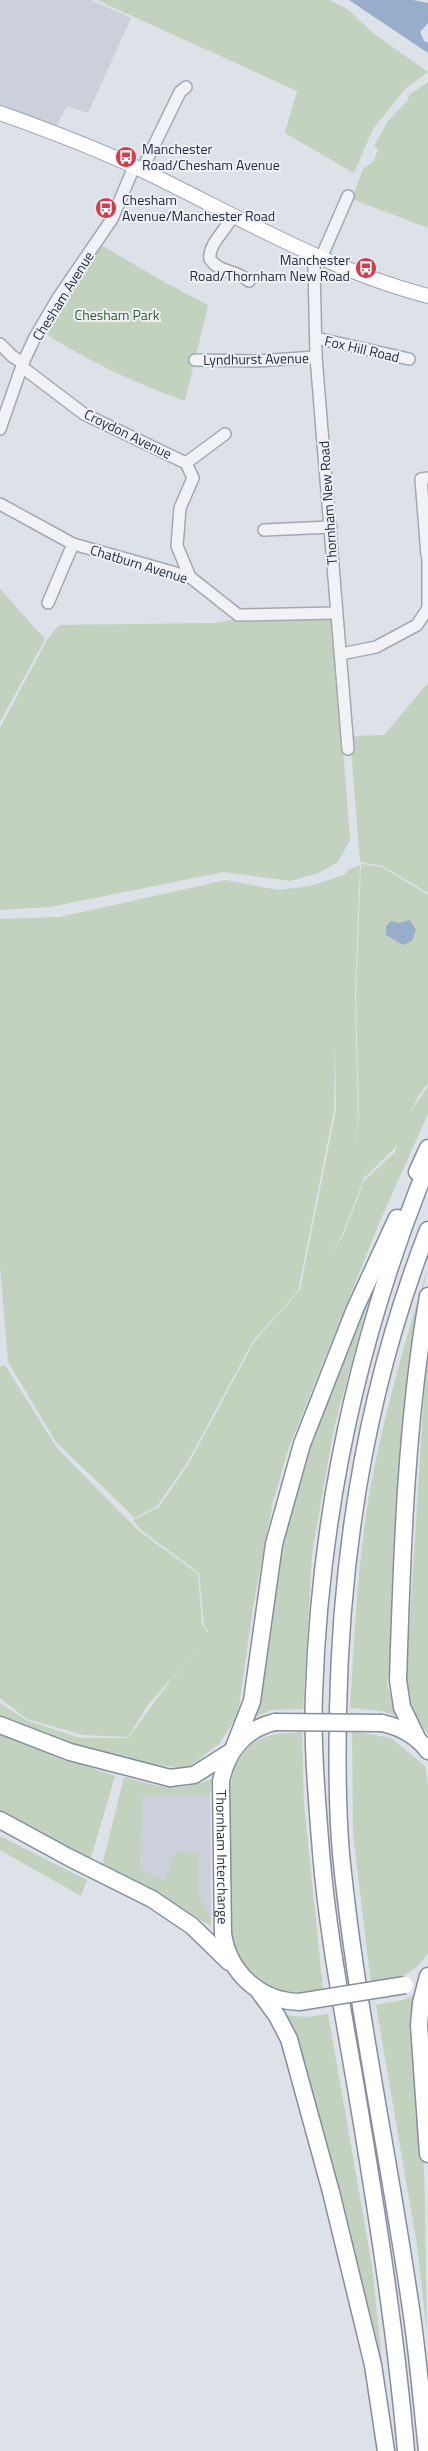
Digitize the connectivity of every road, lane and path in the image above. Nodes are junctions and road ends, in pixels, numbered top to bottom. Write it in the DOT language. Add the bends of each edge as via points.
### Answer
graph roads {
  1 [pos="186,87"];
  2 [pos="0,113"];
  3 [pos="138,169"];
  4 [pos="348,196"];
  5 [pos="232,215"];
  6 [pos="319,257"];
  7 [pos="249,281"];
  8 [pos="428,296"];
  9 [pos="316,338"];
  10 [pos="0,344"];
  11 [pos="316,358"];
  12 [pos="408,359"];
  13 [pos="195,360"];
  14 [pos="22,365"];
  15 [pos="0,429"];
  16 [pos="225,434"];
  17 [pos="186,463"];
  18 [pos="428,478"];
  19 [pos="0,504"];
  20 [pos="331,527"];
  21 [pos="264,530"];
  22 [pos="72,544"];
  23 [pos="427,555"];
  24 [pos="190,577"];
  25 [pos="48,603"];
  26 [pos="428,607"];
  27 [pos="336,613"];
  28 [pos="341,654"];
  29 [pos="348,749"];
  30 [pos="428,1148"];
  31 [pos="428,1164"];
  32 [pos="428,1230"];
  33 [pos="428,1296"];
  34 [pos="0,1725"];
  35 [pos="423,1746"];
  36 [pos="233,1749"];
  37 [pos="0,1820"];
  38 [pos="428,1969"];
  39 [pos="237,1971"];
  40 [pos="428,1976"];
  41 [pos="258,1990"];
  42 [pos="428,2154"];
  43 [pos="386,2451"];
  44 [pos="406,2451"];
  45 [pos="427,2451"];
  1 -- 3 [label="street, Chesham Avenue" via="180,92"];
  2 -- 3 [label="main road"];
  3 -- 5 [label="main road"];
  3 -- 14 [label="street, Chesham Avenue" via="112,220 58,298"];
  4 -- 6 [label="street, Thornham New Road"];
  5 -- 6 [label="main road"];
  5 -- 7 [label="street" via="227,228 213,243 210,259 218,268 237,267"];
  6 -- 8 [label="main road" via="381,282"];
  6 -- 9 [label="street, Thornham New Road" via="314,265"];
  9 -- 11 [label="street, Thornham New Road"];
  9 -- 12 [label="street, Fox Hill Road"];
  10 -- 14 [label="street, Croydon Avenue"];
  11 -- 13 [label="street, Lyndhurst Avenue"];
  11 -- 20 [label="street, Thornham New Road"];
  14 -- 15 [label="street, Chesham Avenue"];
  14 -- 17 [label="street, Croydon Avenue" via="84,414"];
  16 -- 17 [label="street"];
  17 -- 24 [label="street, Croydon Avenue" via="193,478 180,508 177,546"];
  18 -- 23 [label="street" via="421,479"];
  19 -- 22 [label="street, Chatburn Avenue"];
  20 -- 21 [label="street"];
  20 -- 27 [label="street, Thornham New Road"];
  22 -- 24 [label="street, Chatburn Avenue"];
  22 -- 25 [label="street"];
  23 -- 26 [label="street"];
  24 -- 27 [label="street, Chatburn Avenue" via="238,615"];
  26 -- 28 [label="street" via="417,625 376,647"];
  27 -- 28 [label="street, Thornham New Road"];
  28 -- 29 [label="street, Thornham New Road"];
  30 -- 36 [label="highway" via="355,1309 302,1444 274,1544 252,1702"];
  31 -- 44 [label="highway" via="384,1282 345,1428 322,1571 314,1698 327,1912 383,2262"];
  32 -- 45 [label="highway" via="410,1275 372,1410 353,1517 339,1657 337,1749 341,1851 352,1941 412,2312"];
  33 -- 35 [label="highway" via="412,1421 398,1680 402,1707"];
  34 -- 36 [label="highway" via="70,1752 170,1778 186,1777 207,1768"];
  35 -- 36 [label="highway, Thornham Interchange, bridge" via="402,1730 382,1723 275,1722 248,1733"];
  36 -- 39 [label="highway, Thornham Interchange" via="221,1781 222,1926 226,1947"];
  37 -- 39 [label="highway" via="152,1899 192,1926"];
  38 -- 41 [label="highway, Thornham Interchange, bridge" via="404,1985 299,2002 277,1999"];
  39 -- 41 [label="highway, Thornham Interchange"];
  40 -- 42 [label="highway" via="419,2025"];
  41 -- 43 [label="highway" via="285,2030 297,2068 373,2365"];
}
